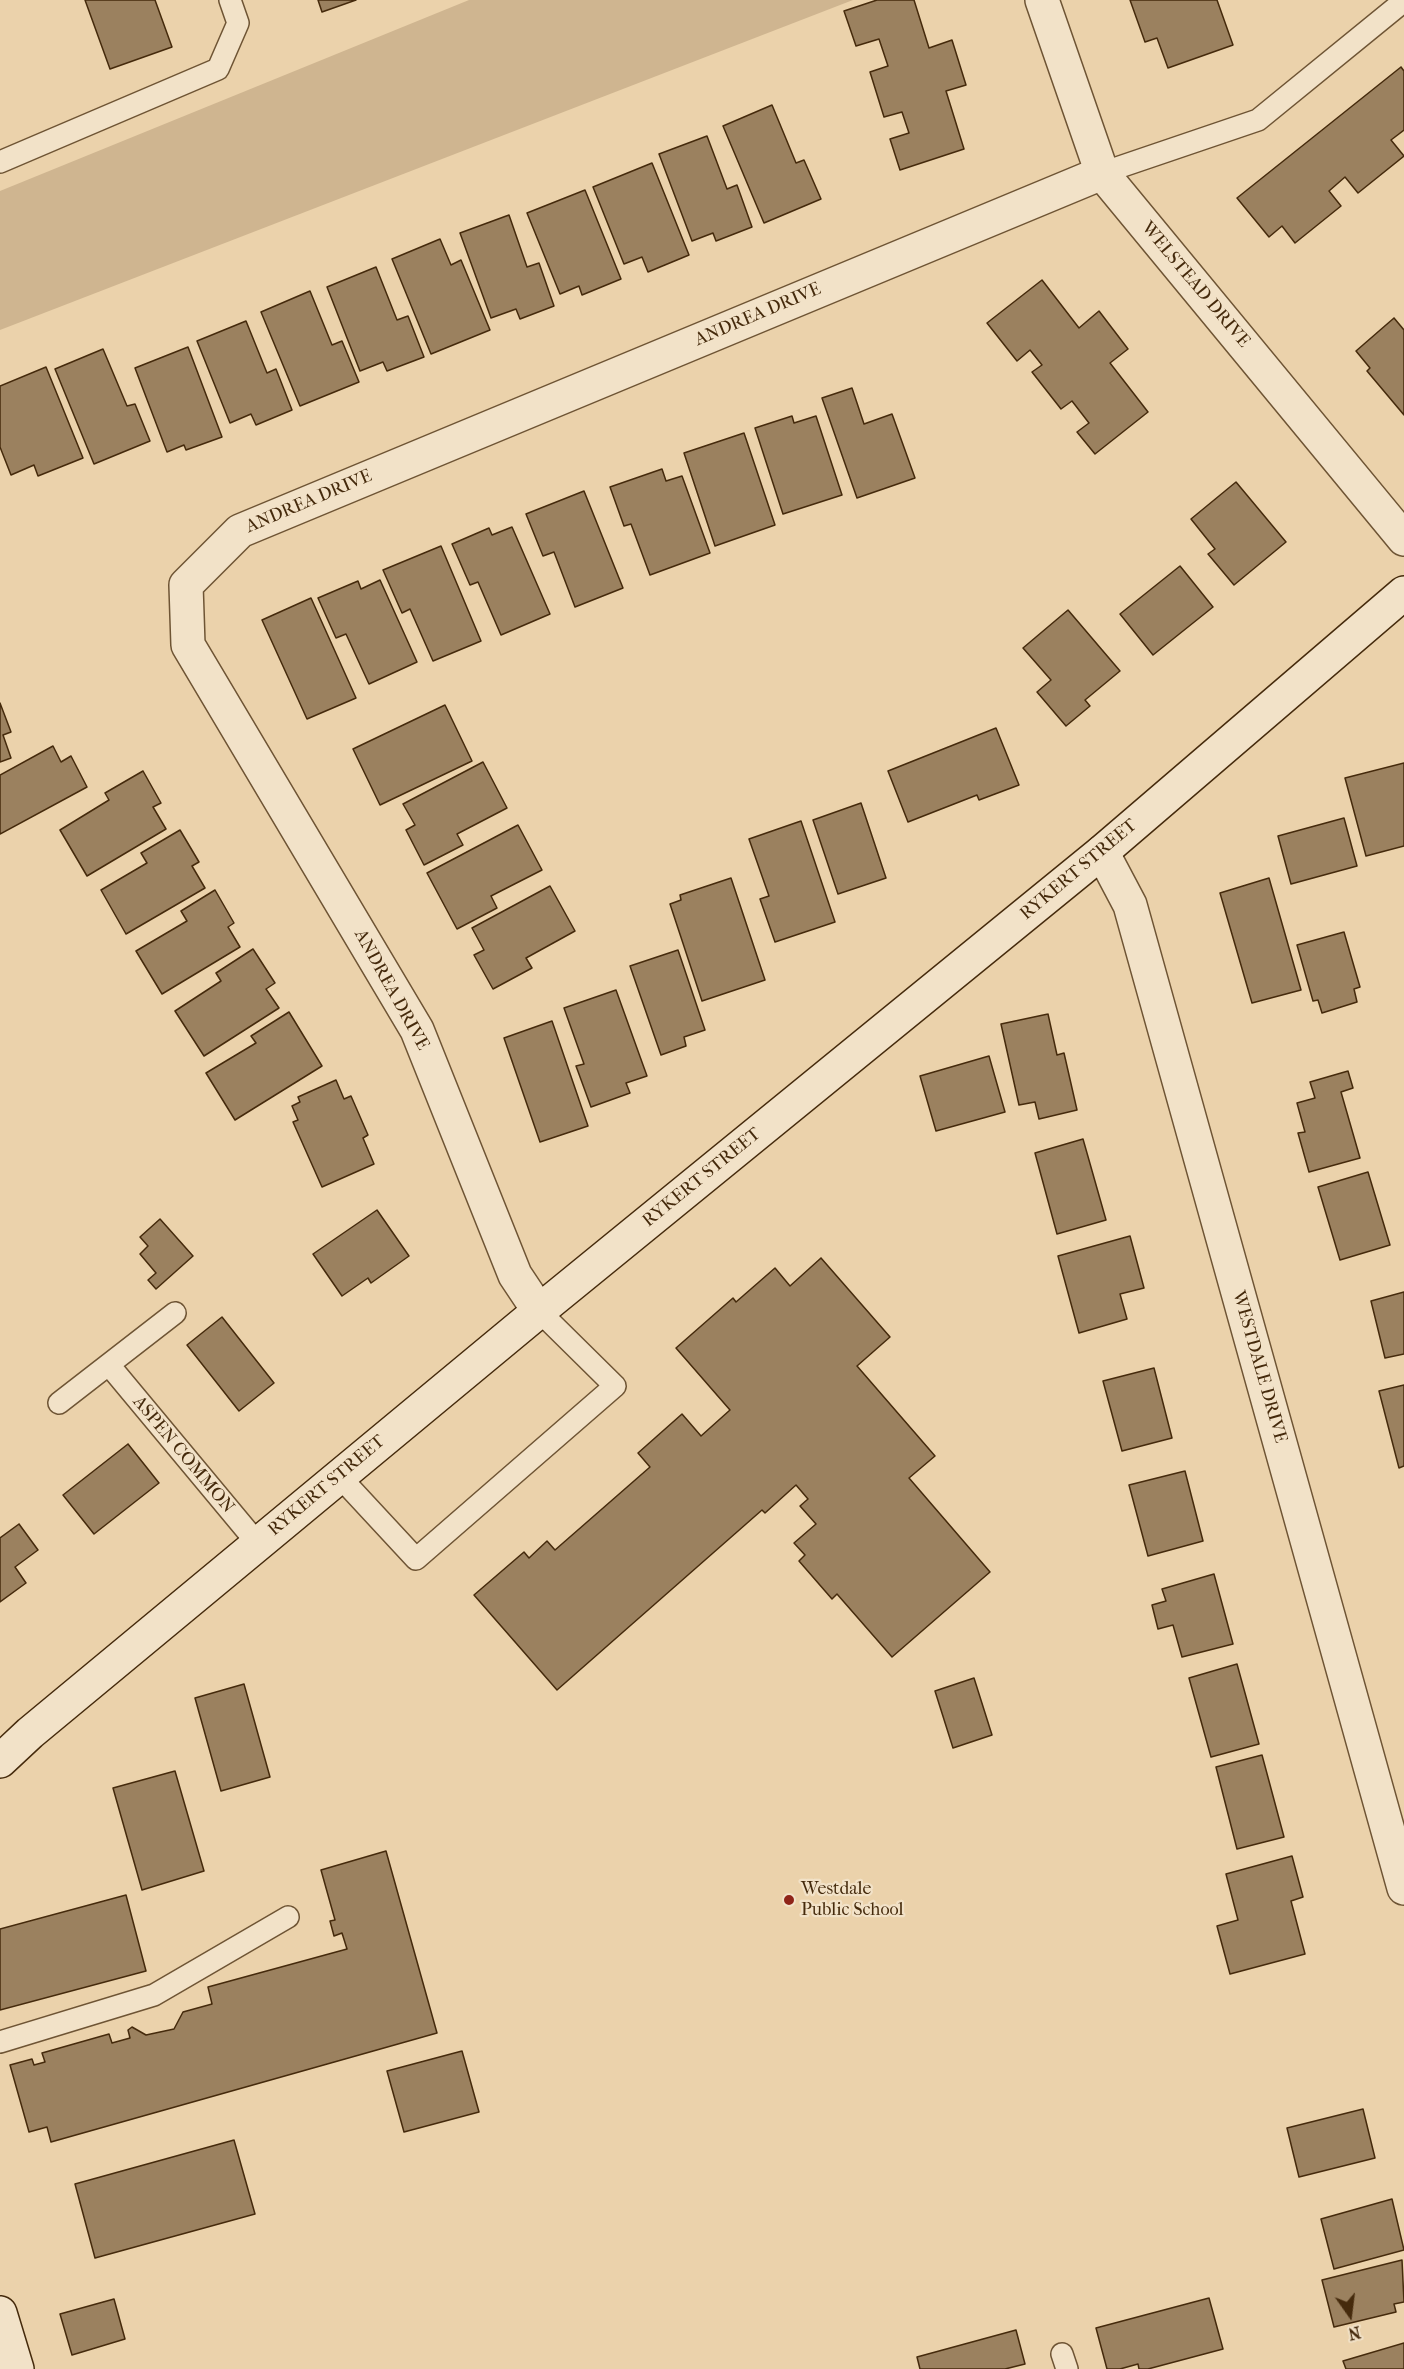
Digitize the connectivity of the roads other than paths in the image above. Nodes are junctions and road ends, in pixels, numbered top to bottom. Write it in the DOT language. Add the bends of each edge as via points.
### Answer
graph roads {
  1 [pos="230,0"];
  2 [pos="1042,0"];
  3 [pos="1404,1"];
  4 [pos="0,162"];
  5 [pos="1102,173"];
  6 [pos="1404,539"];
  7 [pos="1404,593"];
  8 [pos="1102,852"];
  9 [pos="539,1311"];
  10 [pos="175,1313"];
  11 [pos="109,1365"];
  12 [pos="59,1403"];
  13 [pos="339,1476"];
  14 [pos="258,1544"];
  15 [pos="30,1733"];
  16 [pos="0,1746"];
  17 [pos="0,1761"];
  18 [pos="1404,1887"];
  19 [pos="288,1917"];
  20 [pos="0,2042"];
  21 [pos="0,2313"];
  22 [pos="17,2369"];
  1 -- 4 [label="lane" via="238,23 218,69"];
  2 -- 5 [label="street, WELSTEAD DRIVE"];
  3 -- 5 [label="lane" via="1258,120"];
  5 -- 6 [label="street, WELSTEAD DRIVE"];
  5 -- 9 [label="street, ANDREA DRIVE" via="240,531 186,585 188,645 417,1030 515,1275"];
  7 -- 8 [label="street, RYKERT STREET"];
  8 -- 9 [label="street, RYKERT STREET"];
  8 -- 18 [label="street, WESTDALE DRIVE" via="1130,905"];
  9 -- 13 [label="street, RYKERT STREET"];
  9 -- 13 [label="lane" via="615,1386 416,1558"];
  10 -- 11 [label="lane"];
  11 -- 12 [label="lane"];
  11 -- 14 [label="lane, ASPEN COMMON"];
  13 -- 14 [label="street, RYKERT STREET"];
  14 -- 15 [label="street, RYKERT STREET"];
  15 -- 16 [label="street"];
  15 -- 17 [label="street, RYKERT STREET"];
  19 -- 20 [label="lane" via="154,1995"];
  21 -- 22 [label="street"];
}
